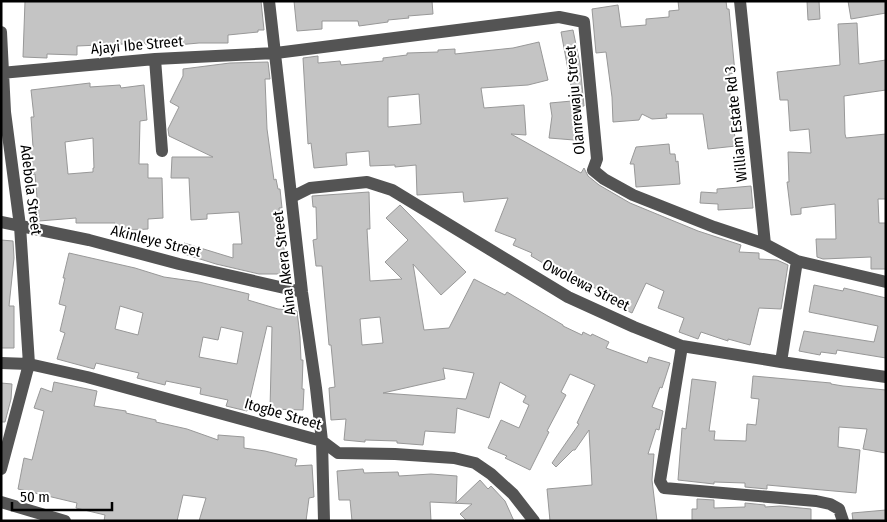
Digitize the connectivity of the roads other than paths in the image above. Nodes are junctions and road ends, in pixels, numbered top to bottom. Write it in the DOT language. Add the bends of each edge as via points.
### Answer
graph roads {
  1 [pos="269,1"];
  2 [pos="740,1"];
  3 [pos="1,32"];
  4 [pos="276,53"];
  5 [pos="155,59"];
  6 [pos="2,73"];
  7 [pos="162,152"];
  8 [pos="292,196"];
  9 [pos="1,222"];
  10 [pos="20,226"];
  11 [pos="765,244"];
  12 [pos="797,261"];
  13 [pos="886,282"];
  14 [pos="302,292"];
  15 [pos="682,346"];
  16 [pos="780,362"];
  17 [pos="1,363"];
  18 [pos="29,364"];
  19 [pos="886,377"];
  20 [pos="322,441"];
  21 [pos="1,469"];
  22 [pos="1,502"];
  23 [pos="65,521"];
  24 [pos="324,521"];
  25 [pos="534,521"];
  26 [pos="843,521"];
  1 -- 4 [label="street, Aina Akera Street"];
  2 -- 11 [label="street, William Estate Rd 3"];
  3 -- 6 [label="street, Adebola Street"];
  4 -- 5 [label="street, Ajayi Ibe Street"];
  4 -- 8 [label="street, Aina Akera Street"];
  4 -- 11 [label="street, Olanrewaju Street" via="560,16 584,22 596,159 593,170 633,194"];
  5 -- 6 [label="street, Ajayi Ibe Street"];
  5 -- 7 [label="street"];
  6 -- 10 [label="street, Adebola Street"];
  8 -- 14 [label="street, Aina Akera Street"];
  8 -- 15 [label="street, Owolewa Street" via="310,188 367,182 392,190 568,297"];
  9 -- 10 [label="street, Akinleye Street"];
  10 -- 14 [label="street, Akinleye Street"];
  10 -- 18 [label="street, Adebola Street"];
  11 -- 12 [label="street, Olanrewaju Street"];
  12 -- 13 [label="street, Olanrewaju Street"];
  12 -- 16 [label="street"];
  14 -- 20 [label="street, Aina Akera Street"];
  15 -- 16 [label="street, Owolewa Street"];
  15 -- 26 [label="street" via="660,481 664,488 816,501 839,509"];
  16 -- 19 [label="street, Owolewa Street"];
  17 -- 18 [label="street, Itogbe Street"];
  18 -- 20 [label="street, Itogbe Street"];
  18 -- 21 [label="street, Adebola Street"];
  20 -- 24 [label="street, Aina Akera Street"];
  20 -- 25 [label="street, Itogbe Street" via="338,453 454,458 475,463 513,494"];
  22 -- 23 [label="street"];
}
